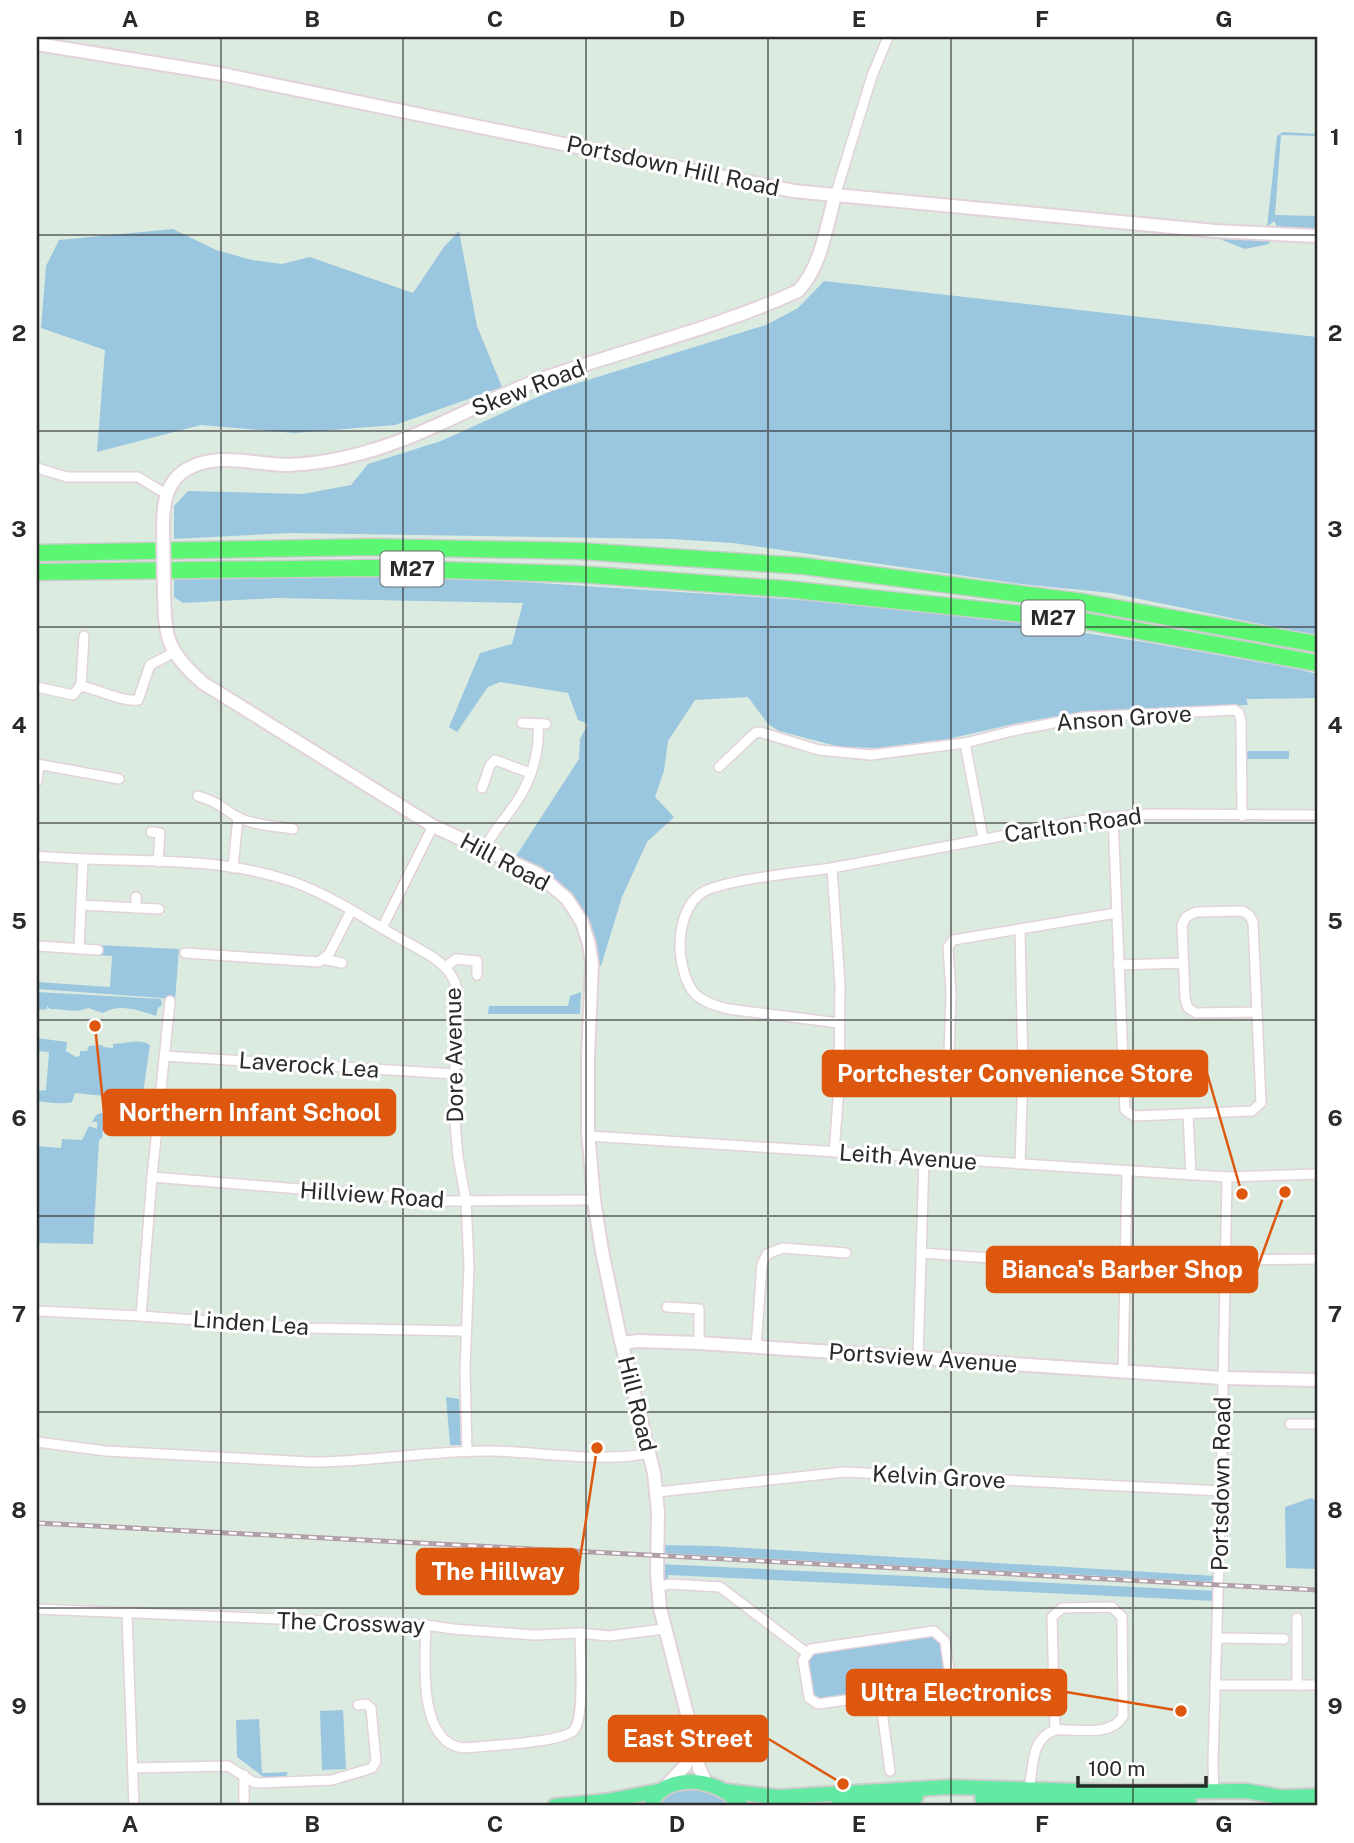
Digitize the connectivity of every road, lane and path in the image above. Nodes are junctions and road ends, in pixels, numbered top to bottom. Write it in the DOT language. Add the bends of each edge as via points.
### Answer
graph roads {
  1 [pos="888,37"];
  2 [pos="37,44"];
  3 [pos="835,196"];
  4 [pos="1317,236"];
  5 [pos="37,468"];
  6 [pos="166,494"];
  7 [pos="37,553"];
  8 [pos="37,572"];
  9 [pos="84,636"];
  10 [pos="1317,644"];
  11 [pos="173,653"];
  12 [pos="1317,663"];
  13 [pos="80,686"];
  14 [pos="37,687"];
  15 [pos="522,723"];
  16 [pos="965,743"];
  17 [pos="38,764"];
  18 [pos="719,767"];
  19 [pos="530,773"];
  20 [pos="119,779"];
  21 [pos="37,781"];
  22 [pos="482,788"];
  23 [pos="198,796"];
  24 [pos="1317,815"];
  25 [pos="1242,816"];
  26 [pos="238,817"];
  27 [pos="1113,817"];
  28 [pos="433,825"];
  29 [pos="293,829"];
  30 [pos="151,832"];
  31 [pos="983,838"];
  32 [pos="485,848"];
  33 [pos="37,856"];
  34 [pos="83,859"];
  35 [pos="158,862"];
  36 [pos="233,868"];
  37 [pos="831,868"];
  38 [pos="136,897"];
  39 [pos="81,905"];
  40 [pos="136,908"];
  41 [pos="159,909"];
  42 [pos="351,911"];
  43 [pos="1116,913"];
  44 [pos="382,928"];
  45 [pos="1020,929"];
  46 [pos="37,946"];
  47 [pos="79,949"];
  48 [pos="98,950"];
  49 [pos="185,953"];
  50 [pos="323,959"];
  51 [pos="1184,963"];
  52 [pos="342,964"];
  53 [pos="1118,965"];
  54 [pos="445,967"];
  55 [pos="477,975"];
  56 [pos="170,1001"];
  57 [pos="1256,1012"];
  58 [pos="839,1023"];
  59 [pos="164,1056"];
  60 [pos="1023,1071"];
  61 [pos="454,1074"];
  62 [pos="1188,1115"];
  63 [pos="589,1136"];
  64 [pos="834,1152"];
  65 [pos="924,1158"];
  66 [pos="1020,1164"];
  67 [pos="1126,1171"];
  68 [pos="1317,1174"];
  69 [pos="1191,1175"];
  70 [pos="152,1177"];
  71 [pos="1227,1177"];
  72 [pos="594,1200"];
  73 [pos="466,1201"];
  74 [pos="846,1253"];
  75 [pos="922,1253"];
  76 [pos="1317,1259"];
  77 [pos="1225,1260"];
  78 [pos="1125,1268"];
  79 [pos="667,1307"];
  80 [pos="37,1311"];
  81 [pos="141,1315"];
  82 [pos="466,1331"];
  83 [pos="622,1343"];
  84 [pos="699,1343"];
  85 [pos="756,1347"];
  86 [pos="918,1357"];
  87 [pos="1123,1371"];
  88 [pos="1223,1378"];
  89 [pos="1317,1380"];
  90 [pos="1290,1424"];
  91 [pos="1317,1424"];
  92 [pos="37,1442"];
  93 [pos="467,1451"];
  94 [pos="649,1453"];
  95 [pos="1221,1491"];
  96 [pos="657,1492"];
  97 [pos="658,1587"];
  98 [pos="37,1609"];
  99 [pos="127,1614"];
  100 [pos="1297,1618"];
  101 [pos="426,1625"];
  102 [pos="664,1629"];
  103 [pos="580,1633"];
  104 [pos="1217,1638"];
  105 [pos="1284,1639"];
  106 [pos="807,1653"];
  107 [pos="1215,1685"];
  108 [pos="1297,1685"];
  109 [pos="1317,1685"];
  110 [pos="880,1696"];
  111 [pos="358,1704"];
  112 [pos="1055,1730"];
  113 [pos="694,1744"];
  114 [pos="132,1769"];
  115 [pos="890,1771"];
  116 [pos="244,1775"];
  117 [pos="707,1784"];
  118 [pos="662,1789"];
  119 [pos="1030,1789"];
  120 [pos="724,1791"];
  121 [pos="1214,1791"];
  122 [pos="1317,1796"];
  123 [pos="1013,1799"];
  124 [pos="1118,1800"];
  125 [pos="1284,1800"];
  126 [pos="134,1806"];
  127 [pos="244,1806"];
  128 [pos="555,1806"];
  129 [pos="651,1806"];
  130 [pos="741,1806"];
  131 [pos="837,1806"];
  1 -- 3 [label="street"];
  2 -- 3 [label="street, Portsdown Hill Road" via="216,73"];
  3 -- 4 [label="street, Portsdown Hill Road"];
  3 -- 6 [label="street, Skew Road" via="807,282 776,301 547,378 384,447 346,458 288,465 200,463 174,479"];
  5 -- 6 [label="street" via="67,477 138,477"];
  6 -- 11 [label="street, bridge" via="165,615"];
  7 -- 10 [label="highway, M27" via="386,548 580,551 803,566 1083,602"];
  8 -- 12 [label="highway, M27" via="370,568 577,574 786,589 1079,620"];
  9 -- 13 [label="street"];
  11 -- 13 [label="street" via="150,665 138,700"];
  11 -- 28 [label="street, Hill Road" via="203,683"];
  13 -- 14 [label="street" via="73,695"];
  15 -- 19 [label="street" via="542,725"];
  16 -- 18 [label="street, Anson Grove" via="854,755 809,748 760,732"];
  16 -- 25 [label="street, Anson Grove" via="1084,717 1235,710 1240,716"];
  16 -- 31 [label="street"];
  17 -- 20 [label="street"];
  17 -- 21 [label="street"];
  19 -- 22 [label="street" via="495,760"];
  19 -- 32 [label="street" via="520,797"];
  23 -- 26 [label="street" via="221,804"];
  24 -- 25 [label="street, Carlton Road"];
  25 -- 27 [label="street, Carlton Road"];
  26 -- 29 [label="street"];
  26 -- 36 [label="street"];
  27 -- 31 [label="street, Carlton Road"];
  27 -- 43 [label="street"];
  28 -- 32 [label="street, Hill Road"];
  28 -- 44 [label="street"];
  30 -- 35 [label="street" via="160,833"];
  31 -- 37 [label="street, Carlton Road"];
  32 -- 63 [label="street, Hill Road" via="551,884 575,910 586,932 592,965"];
  33 -- 34 [label="street, Dore Avenue"];
  34 -- 35 [label="street, Dore Avenue"];
  34 -- 39 [label="street"];
  35 -- 36 [label="street, Dore Avenue"];
  36 -- 42 [label="street, Dore Avenue" via="283,878"];
  37 -- 58 [label="street"];
  37 -- 58 [label="street, Carlton Road" via="706,890 685,916 679,945 688,986 712,1005"];
  38 -- 40 [label="street"];
  39 -- 40 [label="street"];
  39 -- 47 [label="street"];
  40 -- 41 [label="street"];
  42 -- 44 [label="street, Dore Avenue"];
  42 -- 50 [label="street"];
  43 -- 45 [label="street"];
  43 -- 53 [label="street"];
  44 -- 54 [label="street, Dore Avenue"];
  45 -- 60 [label="street"];
  45 -- 60 [label="street" via="950,943 948,1056 958,1067"];
  46 -- 47 [label="street"];
  47 -- 48 [label="street"];
  49 -- 50 [label="street"];
  50 -- 52 [label="street"];
  51 -- 53 [label="street"];
  51 -- 57 [label="street" via="1186,1003 1193,1012"];
  51 -- 57 [label="street" via="1182,925 1188,915 1246,913 1253,922"];
  53 -- 62 [label="street" via="1123,1106 1134,1116"];
  54 -- 55 [label="street" via="456,959 477,961"];
  54 -- 61 [label="street, Dore Avenue" via="457,989"];
  56 -- 59 [label="street"];
  57 -- 62 [label="street" via="1260,1106 1252,1111"];
  58 -- 64 [label="street"];
  59 -- 61 [label="street, Laverock Lea"];
  59 -- 70 [label="street"];
  60 -- 66 [label="street"];
  61 -- 73 [label="street, Dore Avenue" via="458,1157"];
  62 -- 69 [label="street"];
  63 -- 64 [label="street, Leith Avenue"];
  63 -- 72 [label="street, Hill Road"];
  64 -- 65 [label="street, Leith Avenue"];
  65 -- 66 [label="street, Leith Avenue"];
  65 -- 75 [label="street"];
  66 -- 67 [label="street, Leith Avenue"];
  67 -- 69 [label="street, Leith Avenue"];
  67 -- 78 [label="street"];
  68 -- 71 [label="street, Leith Avenue"];
  69 -- 71 [label="street, Leith Avenue"];
  70 -- 73 [label="street, Hillview Road"];
  70 -- 81 [label="street"];
  71 -- 77 [label="street, Portsdown Road"];
  72 -- 73 [label="street, Hillview Road"];
  72 -- 83 [label="street, Hill Road"];
  73 -- 82 [label="street, Dore Avenue"];
  74 -- 85 [label="street" via="783,1248 767,1254 762,1264"];
  75 -- 78 [label="street"];
  75 -- 86 [label="street"];
  76 -- 77 [label="street"];
  77 -- 88 [label="street, Portsdown Road"];
  78 -- 87 [label="street"];
  79 -- 84 [label="street" via="699,1309"];
  80 -- 81 [label="street, Linden Lea"];
  81 -- 82 [label="street, Linden Lea" via="308,1328"];
  82 -- 93 [label="street, Dore Avenue"];
  83 -- 84 [label="street, Portsview Avenue"];
  83 -- 94 [label="street, Hill Road"];
  84 -- 85 [label="street, Portsview Avenue"];
  85 -- 86 [label="street, Portsview Avenue"];
  86 -- 87 [label="street, Portsview Avenue"];
  87 -- 88 [label="street, Portsview Avenue"];
  88 -- 89 [label="street, Portsview Avenue"];
  88 -- 95 [label="street, Portsdown Road"];
  90 -- 91 [label="street"];
  92 -- 93 [label="street" via="106,1451 311,1462"];
  93 -- 94 [label="street" via="626,1457"];
  94 -- 96 [label="street, Hill Road"];
  95 -- 96 [label="street, Kelvin Grove" via="845,1472"];
  95 -- 104 [label="street, Portsdown Road"];
  96 -- 97 [label="street, Hill Road"];
  97 -- 102 [label="street, Hill Road"];
  97 -- 106 [label="street" via="720,1587"];
  98 -- 99 [label="street, The Crossway"];
  99 -- 101 [label="street, The Crossway"];
  99 -- 114 [label="street"];
  100 -- 108 [label="street"];
  101 -- 103 [label="street, The Crossway" via="534,1635"];
  101 -- 103 [label="street" via="431,1716 444,1741 463,1748 562,1738 573,1731 580,1712"];
  102 -- 103 [label="street, The Crossway" via="626,1635"];
  102 -- 113 [label="street, Hill Road"];
  104 -- 105 [label="street"];
  104 -- 107 [label="street, Portsdown Road"];
  106 -- 110 [label="street" via="803,1660 807,1694 814,1703"];
  106 -- 110 [label="street" via="934,1631 943,1638 950,1677 947,1683 940,1688"];
  107 -- 108 [label="street"];
  107 -- 121 [label="street, Portsdown Road"];
  108 -- 109 [label="street"];
  110 -- 115 [label="street"];
  111 -- 116 [label="street" via="371,1709 376,1761 372,1768 320,1781 259,1783"];
  112 -- 112 [label="street" via="1108,1729 1123,1716 1122,1617 1111,1607 1062,1608 1052,1616"];
  112 -- 119 [label="street" via="1037,1747"];
  113 -- 117 [label="street, Hill Road"];
  113 -- 118 [label="street" via="685,1766"];
  114 -- 116 [label="street" via="221,1765"];
  114 -- 126 [label="street"];
  116 -- 127 [label="street"];
  117 -- 118 [label="main road"];
  117 -- 120 [label="main road"];
  118 -- 128 [label="main road"];
  118 -- 129 [label="main road"];
  119 -- 120 [label="main road" via="914,1788 779,1797"];
  119 -- 123 [label="street"];
  119 -- 124 [label="main road"];
  120 -- 130 [label="main road"];
  121 -- 124 [label="main road"];
  121 -- 125 [label="main road" via="1259,1792"];
  122 -- 125 [label="main road"];
  123 -- 124 [label="main road"];
  123 -- 131 [label="main road" via="922,1797"];
  124 -- 125 [label="main road"];
}
